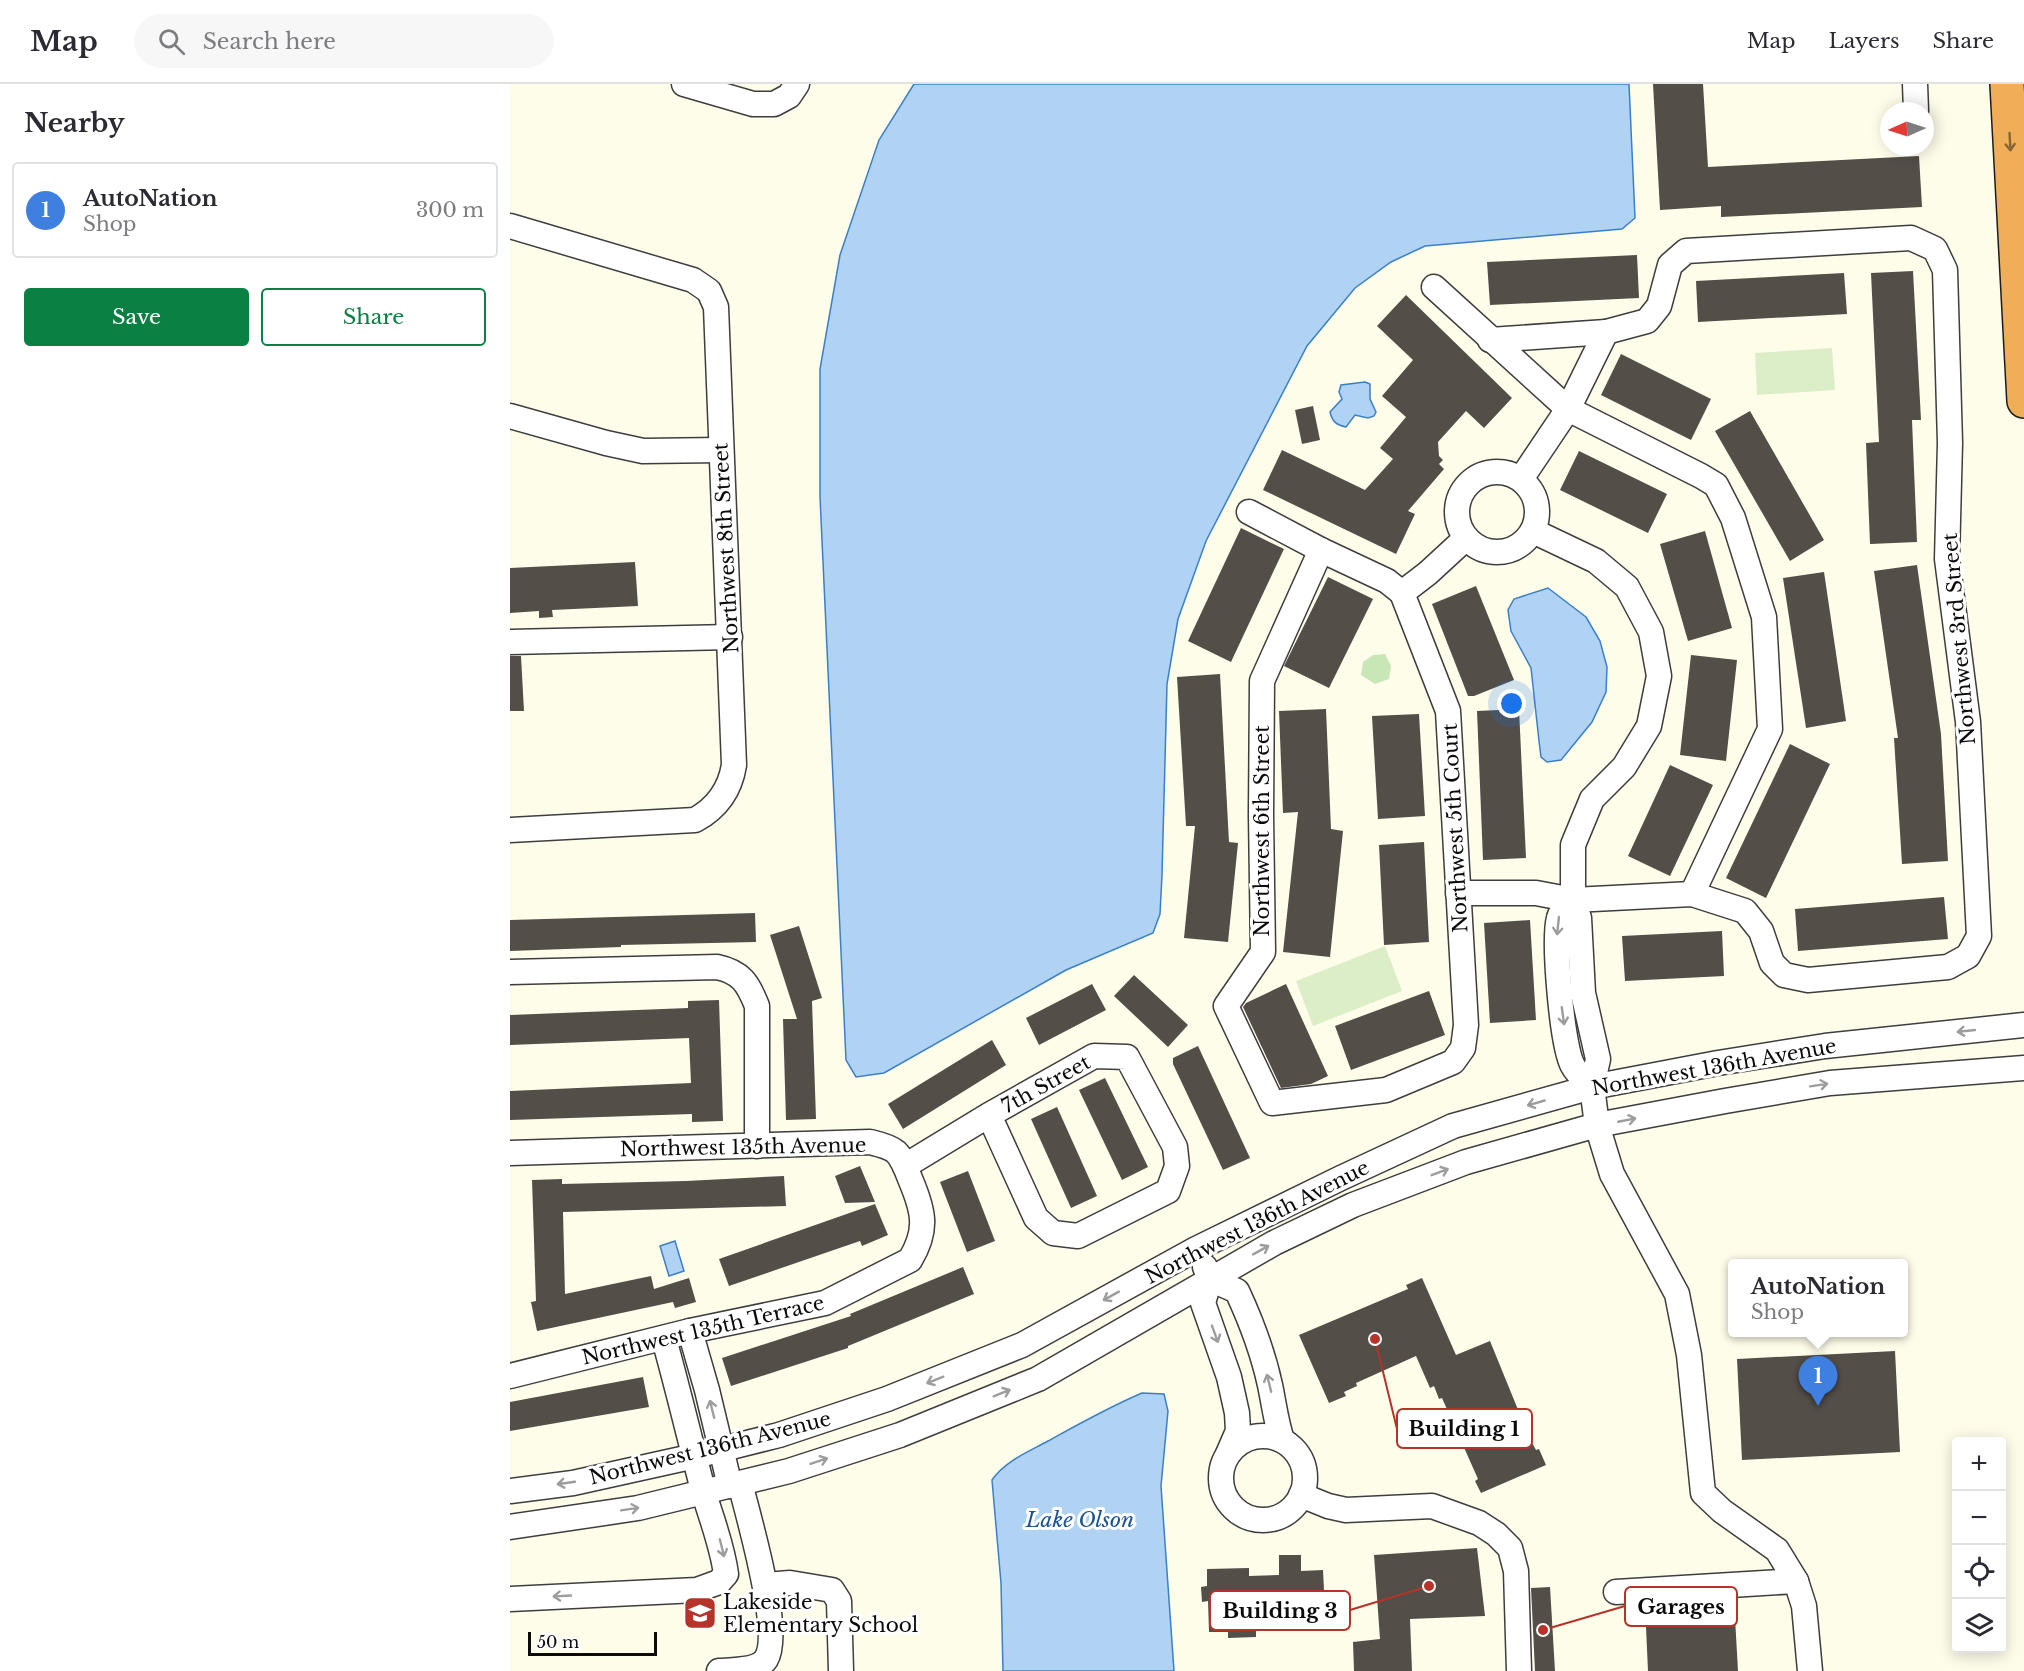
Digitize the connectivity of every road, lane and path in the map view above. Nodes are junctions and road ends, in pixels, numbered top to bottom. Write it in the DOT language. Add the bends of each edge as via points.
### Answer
graph roads {
  1 [pos="684,84"];
  2 [pos="797,84"];
  3 [pos="1915,84"];
  4 [pos="2007,84"];
  5 [pos="1916,102"];
  6 [pos="510,225"];
  7 [pos="1434,287"];
  8 [pos="1606,332"];
  9 [pos="1490,340"];
  10 [pos="2024,401"];
  11 [pos="1568,410"];
  12 [pos="510,416"];
  13 [pos="721,450"];
  14 [pos="1521,479"];
  15 [pos="1249,512"];
  16 [pos="1533,531"];
  17 [pos="1466,538"];
  18 [pos="1321,550"];
  19 [pos="1402,593"];
  20 [pos="730,638"];
  21 [pos="510,642"];
  22 [pos="510,830"];
  23 [pos="1458,893"];
  24 [pos="1692,894"];
  25 [pos="1576,909"];
  26 [pos="1569,957"];
  27 [pos="510,972"];
  28 [pos="1588,1016"];
  29 [pos="2024,1025"];
  30 [pos="1463,1048"];
  31 [pos="2024,1068"];
  32 [pos="1592,1087"];
  33 [pos="988,1115"];
  34 [pos="1597,1125"];
  35 [pos="757,1146"];
  36 [pos="510,1153"];
  37 [pos="905,1166"];
  38 [pos="1196,1249"];
  39 [pos="1210,1279"];
  40 [pos="690,1331"];
  41 [pos="664,1339"];
  42 [pos="510,1376"];
  43 [pos="1282,1440"];
  44 [pos="722,1449"];
  45 [pos="1227,1455"];
  46 [pos="695,1456"];
  47 [pos="735,1485"];
  48 [pos="510,1491"];
  49 [pos="704,1492"];
  50 [pos="1301,1495"];
  51 [pos="510,1527"];
  52 [pos="1796,1581"];
  53 [pos="766,1585"];
  54 [pos="1616,1592"];
  55 [pos="510,1599"];
  56 [pos="719,1671"];
  57 [pos="842,1671"];
  58 [pos="1519,1671"];
  59 [pos="1810,1671"];
  1 -- 2 [label="street" via="753,104 774,104 789,96"];
  3 -- 5 [label="street"];
  4 -- 10 [label="highway, one-way"];
  6 -- 13 [label="street, Northwest 8th Street" via="693,280 708,291 717,319"];
  7 -- 9 [label="street"];
  8 -- 9 [label="street"];
  8 -- 11 [label="street"];
  8 -- 24 [label="street, Northwest 3rd Street" via="1647,321 1659,306 1670,265 1686,250 1911,238 1935,249 1945,270 1950,443 1947,559 1968,722 1979,936 1968,956 1948,967 1808,980 1784,975 1772,963 1761,931 1745,911"];
  9 -- 11 [label="street"];
  11 -- 14 [label="street"];
  11 -- 24 [label="street" via="1716,485 1733,518 1764,617 1770,729"];
  12 -- 13 [label="street" via="643,451"];
  13 -- 20 [label="street, Northwest 8th Street"];
  14 -- 16 [label="street" via="1538,508"];
  14 -- 17 [label="street" via="1496,471 1472,480 1458,501 1459,527"];
  15 -- 18 [label="street"];
  16 -- 17 [label="street" via="1525,542 1502,553 1476,547"];
  16 -- 25 [label="street" via="1596,561 1627,587 1651,632 1659,676 1649,726 1624,767 1592,799 1573,844"];
  17 -- 19 [label="street"];
  18 -- 19 [label="street" via="1387,581"];
  18 -- 30 [label="street, Northwest 6th Street" via="1262,681 1263,952 1226,1006 1272,1103 1386,1090 1454,1062"];
  19 -- 23 [label="street, Northwest 5th Court" via="1448,711"];
  20 -- 21 [label="street"];
  20 -- 22 [label="street, Northwest 8th Street" via="734,765 731,780 718,804 708,813 695,820"];
  23 -- 25 [label="street" via="1536,893"];
  23 -- 30 [label="street, Northwest 5th Court" via="1466,1025"];
  24 -- 25 [label="street"];
  25 -- 26 [label="street" via="1559,915 1557,936"];
  25 -- 28 [label="street" via="1593,927 1599,996"];
  26 -- 28 [label="street"];
  26 -- 32 [label="street, one-way" via="1562,1011 1573,1066"];
  27 -- 35 [label="street" via="717,967 731,970 752,992 757,1006"];
  28 -- 32 [label="street" via="1598,1059"];
  29 -- 32 [label="street, Northwest 136th Avenue, one-way" via="1825,1046"];
  34 -- 31 [label="street, Northwest 136th Avenue, one-way" via="1830,1083"];
  32 -- 34 [label="street"];
  32 -- 38 [label="street, Northwest 136th Avenue, one-way" via="1453,1126"];
  33 -- 33 [label="street, 7th Street" via="1036,1218 1053,1233 1078,1236 1167,1191 1177,1166 1175,1147 1127,1058 1094,1056"];
  33 -- 37 [label="street"];
  39 -- 34 [label="street, Northwest 136th Avenue, one-way" via="1353,1205 1466,1162"];
  34 -- 52 [label="street" via="1612,1174 1677,1294 1689,1356 1703,1493 1777,1550"];
  35 -- 36 [label="street, Northwest 135th Avenue"];
  35 -- 37 [label="street, Northwest 135th Avenue" via="870,1142 896,1152"];
  37 -- 40 [label="street, Northwest 135th Terrace" via="919,1200 923,1228 910,1260 825,1304"];
  38 -- 39 [label="street"];
  38 -- 44 [label="street, Northwest 136th Avenue, one-way" via="1022,1345 887,1399"];
  43 -- 39 [label="street, one-way" via="1270,1384 1246,1311 1237,1291"];
  39 -- 45 [label="street, one-way" via="1203,1303 1237,1413 1238,1431"];
  47 -- 39 [label="street, Northwest 136th Avenue, one-way" via="900,1435 1038,1379"];
  40 -- 41 [label="street, Northwest 135th Terrace"];
  44 -- 40 [label="street, one-way"];
  41 -- 42 [label="street, Northwest 135th Terrace"];
  41 -- 46 [label="street"];
  43 -- 45 [label="street" via="1261,1435 1248,1438"];
  43 -- 50 [label="street" via="1294,1448 1304,1466 1306,1480"];
  44 -- 46 [label="street, Northwest 136th Avenue"];
  44 -- 47 [label="street"];
  45 -- 50 [label="street" via="1221,1468 1221,1482 1232,1507 1244,1515 1257,1520 1284,1515"];
  46 -- 48 [label="street, Northwest 136th Avenue, one-way" via="573,1483"];
  46 -- 49 [label="street"];
  47 -- 49 [label="street, Northwest 136th Avenue"];
  47 -- 53 [label="street"];
  51 -- 49 [label="street, Northwest 136th Avenue, one-way" via="638,1508"];
  49 -- 55 [label="street, one-way" via="723,1554 726,1574 719,1582 697,1590"];
  50 -- 58 [label="street" via="1346,1510 1432,1506 1470,1519 1496,1534 1510,1548 1516,1571"];
  52 -- 54 [label="street"];
  52 -- 59 [label="street" via="1804,1606"];
  53 -- 56 [label="street" via="770,1642 767,1658 745,1670"];
  53 -- 57 [label="street" via="790,1583 832,1590 839,1600"];
}
